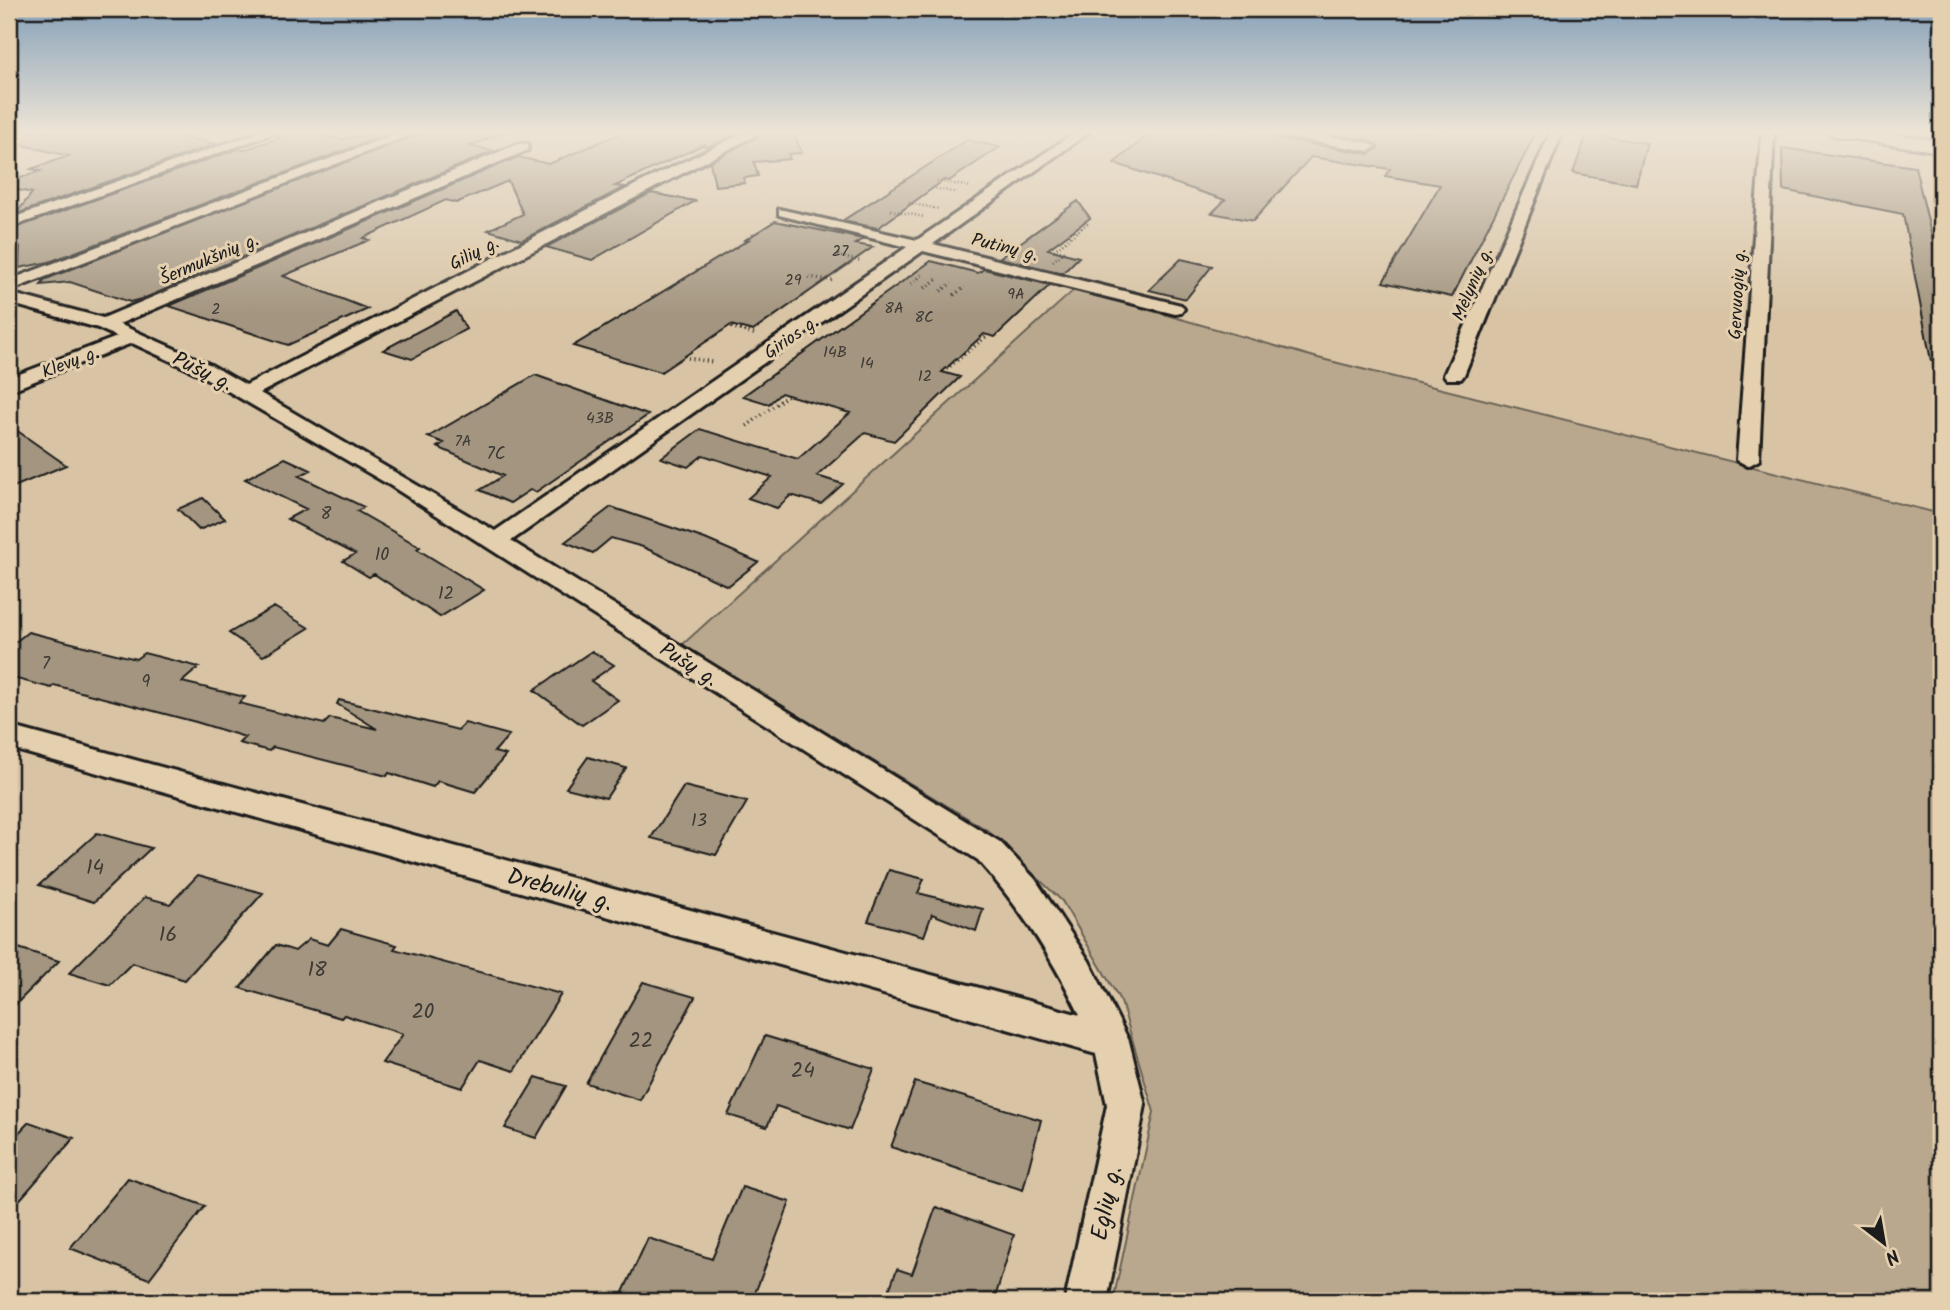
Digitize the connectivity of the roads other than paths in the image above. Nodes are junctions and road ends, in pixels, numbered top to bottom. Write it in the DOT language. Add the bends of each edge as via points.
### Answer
graph roads {
  1 [pos="98,192"];
  2 [pos="255,192"];
  3 [pos="416,192"];
  4 [pos="632,192"];
  5 [pos="999,192"];
  6 [pos="1531,192"];
  7 [pos="1764,192"];
  8 [pos="784,212"];
  9 [pos="9,223"];
  10 [pos="923,246"];
  11 [pos="9,286"];
  12 [pos="9,298"];
  13 [pos="1175,309"];
  14 [pos="104,324"];
  15 [pos="131,338"];
  16 [pos="1454,375"];
  17 [pos="9,385"];
  18 [pos="246,393"];
  19 [pos="1748,460"];
  20 [pos="495,541"];
  21 [pos="9,737"];
  22 [pos="1111,1041"];
  23 [pos="1126,1105"];
  24 [pos="1086,1301"];
  1 -- 9 [label="street"];
  2 -- 11 [label="street"];
  3 -- 14 [label="street, Šermukšnių g."];
  4 -- 18 [label="street, Gilių g."];
  5 -- 10 [label="street, Girios g."];
  6 -- 16 [label="street, Mėlynių g."];
  7 -- 19 [label="street, Gervuogių g."];
  8 -- 10 [label="street, Putinų g."];
  10 -- 13 [label="street, Putinų g."];
  10 -- 20 [label="street, Girios g."];
  12 -- 14 [label="street, Pušų g."];
  14 -- 15 [label="street, Pušų g."];
  15 -- 17 [label="street, Klevų g."];
  15 -- 18 [label="street, Pušų g." via="204,369"];
  18 -- 20 [label="street, Pušų g."];
  20 -- 22 [label="street, Pušų g." via="989,851 1024,889 1077,972"];
  21 -- 22 [label="street, Drebulių g."];
  22 -- 23 [label="street, Pušų g."];
  23 -- 24 [label="street, Eglių g."];
}
